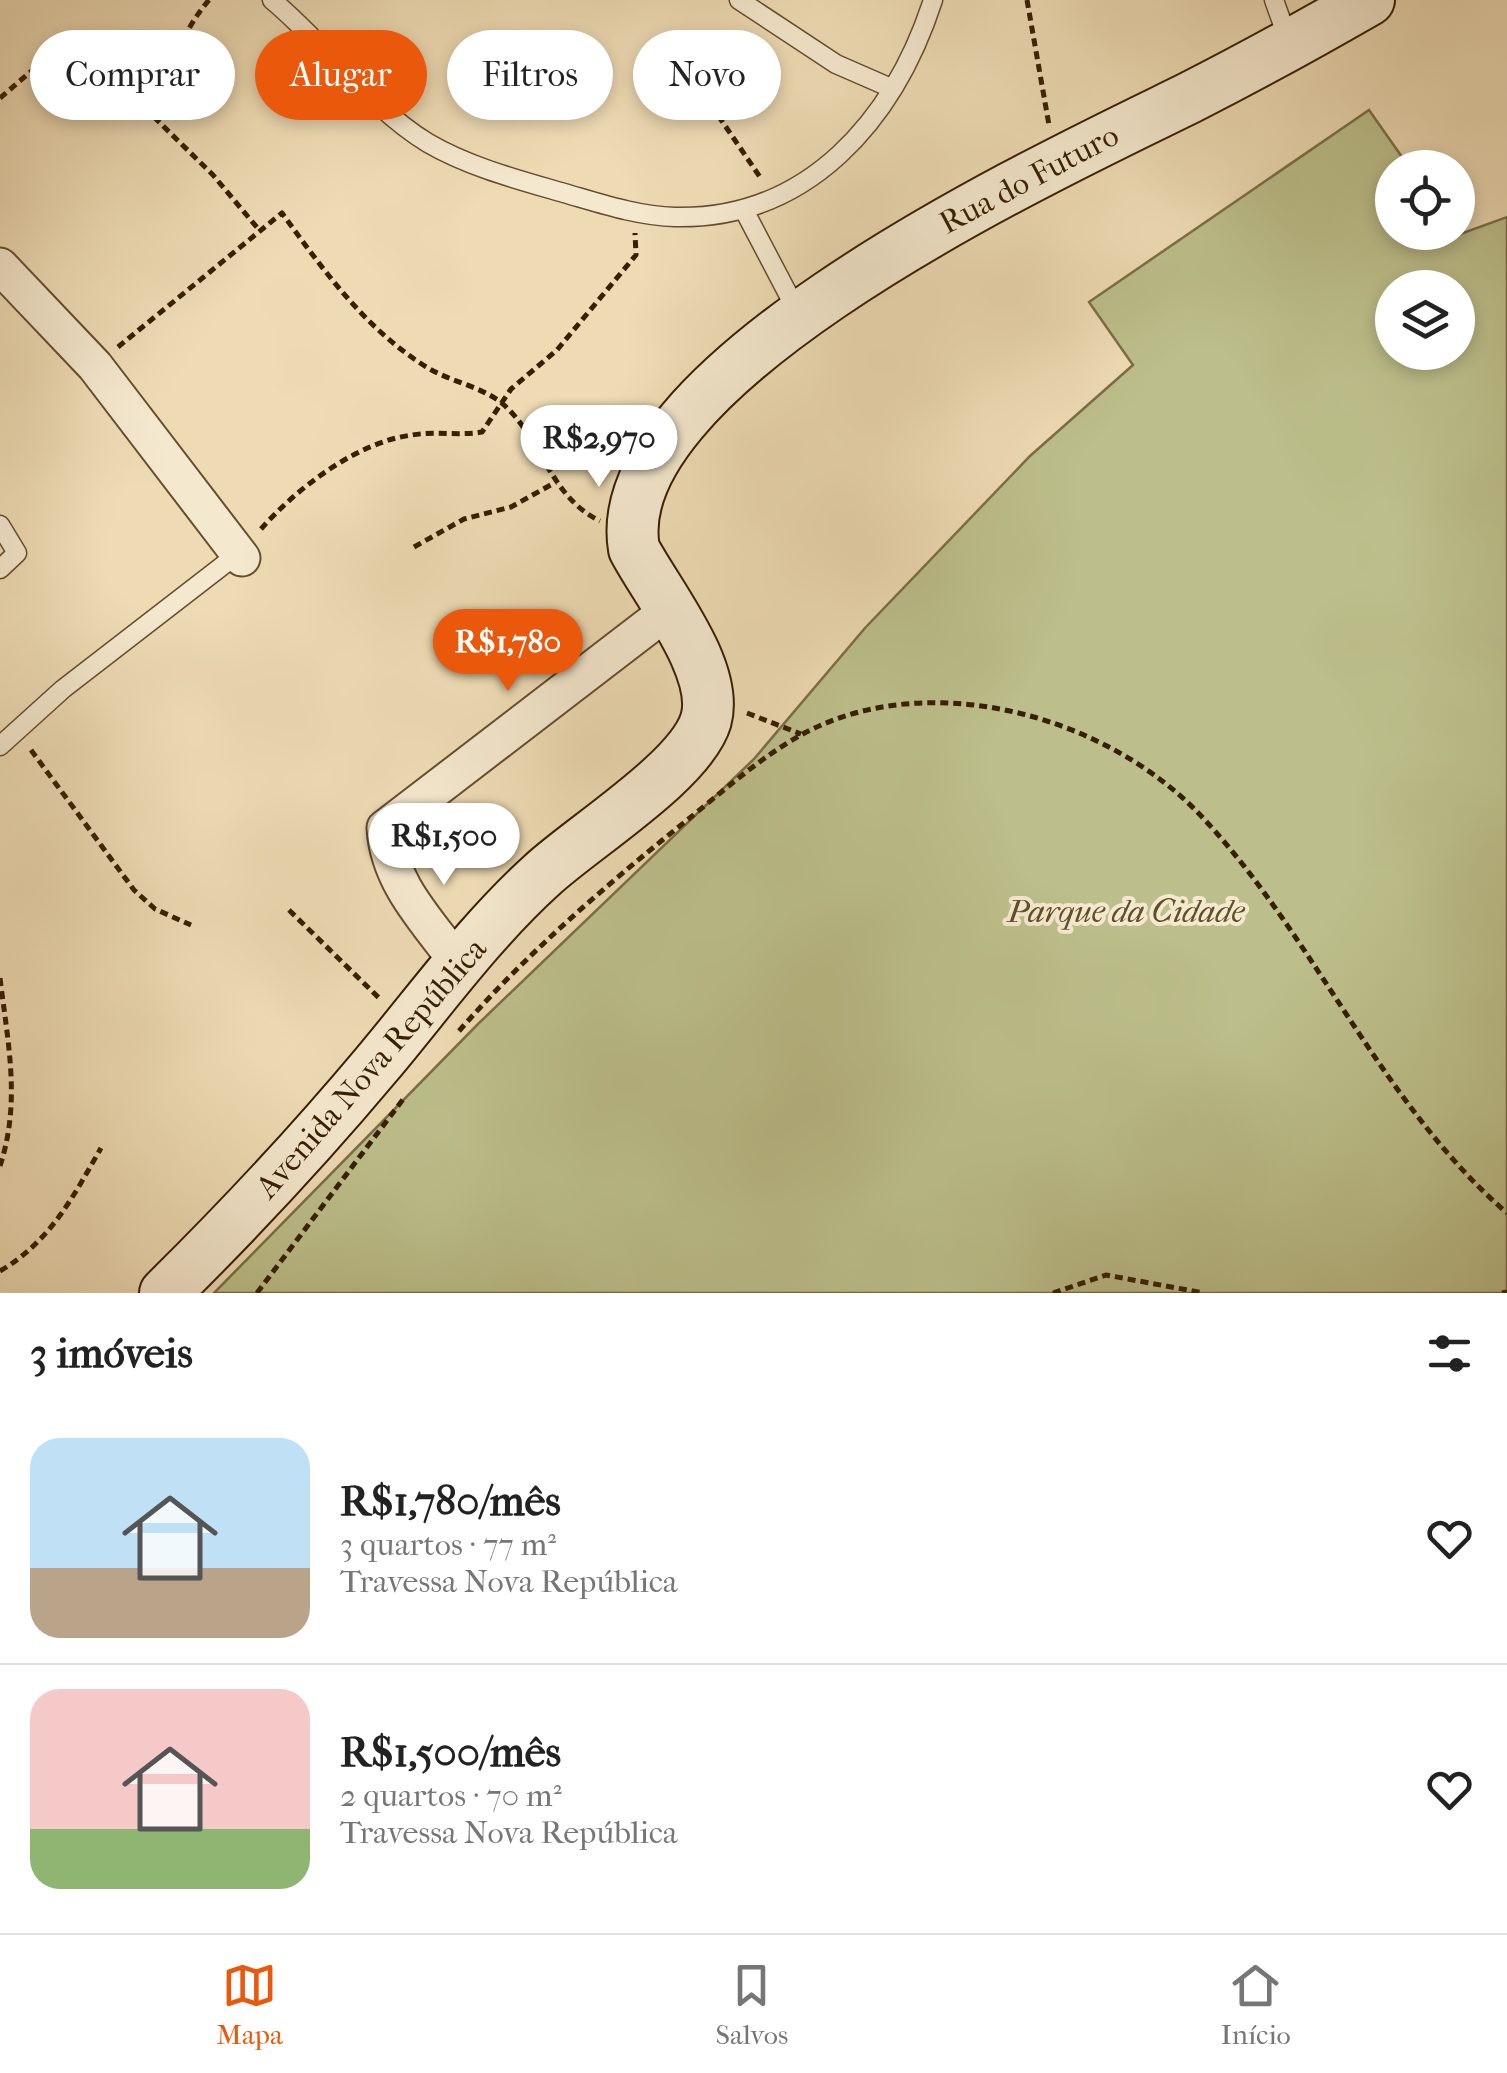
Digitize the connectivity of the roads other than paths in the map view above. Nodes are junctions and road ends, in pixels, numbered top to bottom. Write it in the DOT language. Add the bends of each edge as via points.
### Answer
graph roads {
  1 [pos="272,0"];
  2 [pos="739,0"];
  3 [pos="933,0"];
  4 [pos="1369,0"];
  5 [pos="1282,22"];
  6 [pos="891,88"];
  7 [pos="744,212"];
  8 [pos="0,266"];
  9 [pos="800,316"];
  10 [pos="0,525"];
  11 [pos="240,556"];
  12 [pos="0,570"];
  13 [pos="669,610"];
  14 [pos="0,746"];
  15 [pos="459,964"];
  16 [pos="165,1293"];
  1 -- 7 [label="lane" via="428,143 469,162 635,211 671,217"];
  2 -- 6 [label="lane" via="836,64"];
  3 -- 6 [label="lane"];
  4 -- 5 [label="street, Rua do Futuro"];
  5 -- 9 [label="street, Rua do Futuro"];
  6 -- 7 [label="lane" via="839,157 776,200"];
  7 -- 9 [label="lane"];
  8 -- 11 [label="street" via="95,366"];
  9 -- 13 [label="street, Rua do Futuro" via="711,392 677,429 642,487 631,533 634,549"];
  10 -- 12 [label="lane" via="17,553"];
  11 -- 14 [label="lane"];
  13 -- 15 [label="street, Avenida Nova República" via="706,680 706,718 680,762 546,871"];
  13 -- 15 [label="street" via="385,828 395,877"];
  15 -- 16 [label="street, Avenida Nova República" via="427,1037"];
}
